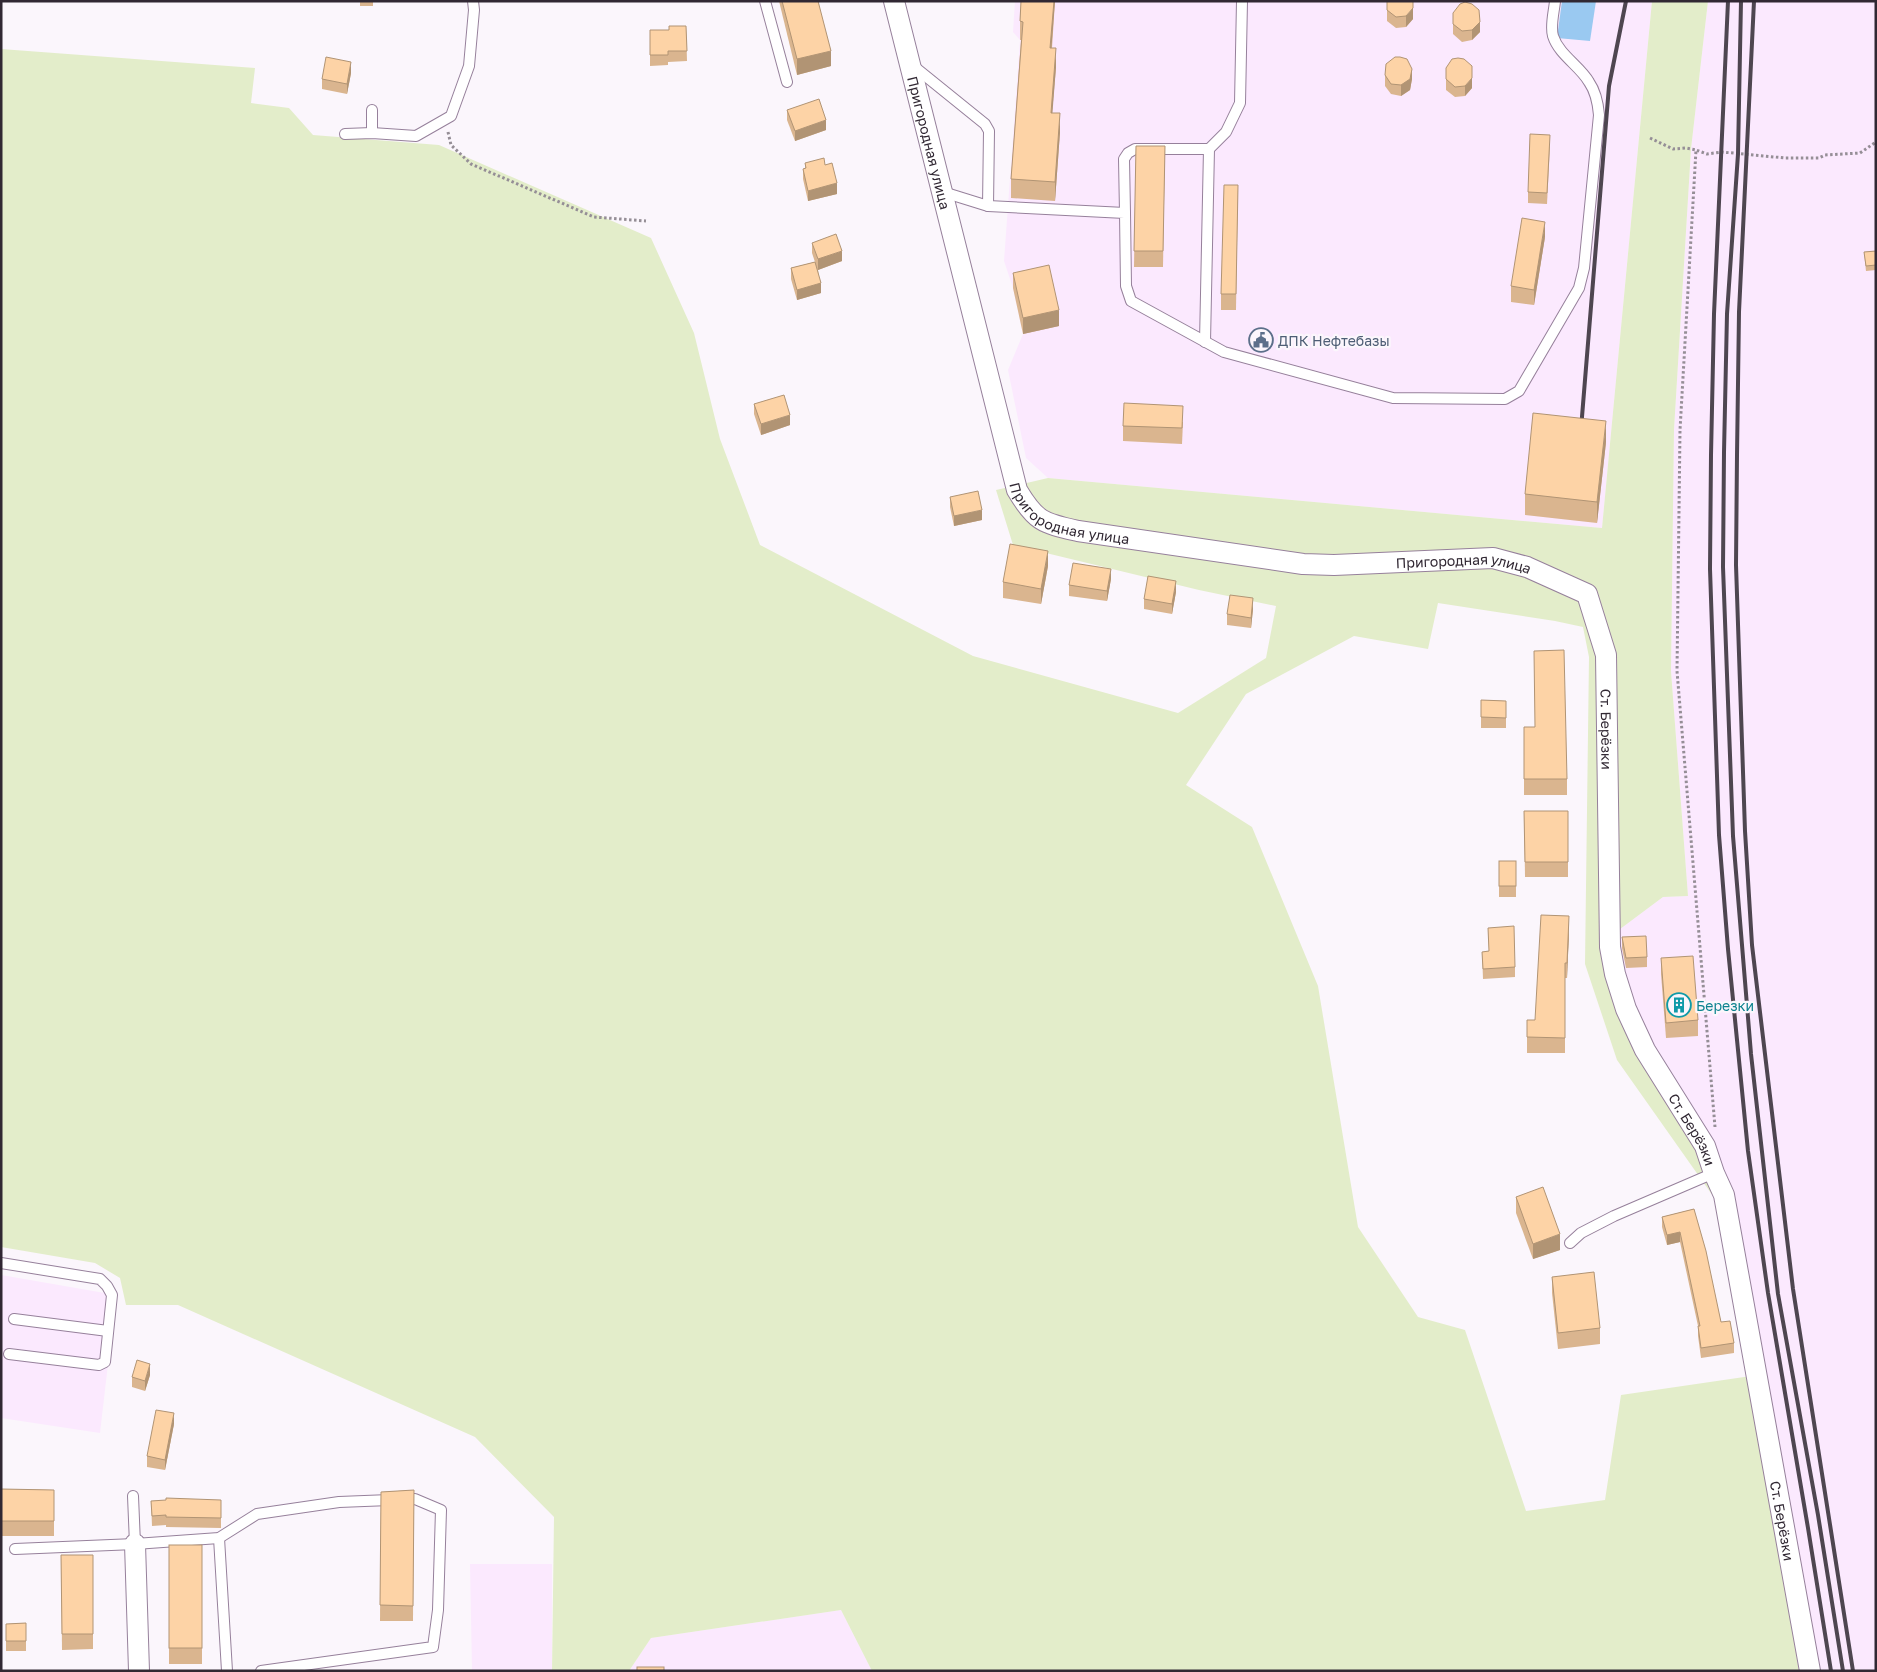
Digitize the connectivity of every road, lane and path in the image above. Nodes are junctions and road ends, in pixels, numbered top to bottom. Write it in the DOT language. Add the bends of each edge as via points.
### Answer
graph roads {
  1 [pos="473,1"];
  2 [pos="765,1"];
  3 [pos="894,1"];
  4 [pos="1242,1"];
  5 [pos="1556,1"];
  6 [pos="911,64"];
  7 [pos="787,82"];
  8 [pos="372,110"];
  9 [pos="451,116"];
  10 [pos="372,133"];
  11 [pos="345,134"];
  12 [pos="1650,138"];
  13 [pos="1876,142"];
  14 [pos="1209,149"];
  15 [pos="1696,150"];
  16 [pos="943,192"];
  17 [pos="988,206"];
  18 [pos="1125,213"];
  19 [pos="646,221"];
  20 [pos="1205,342"];
  21 [pos="1588,594"];
  22 [pos="1715,1133"];
  23 [pos="1714,1173"];
  24 [pos="1570,1243"];
  25 [pos="1,1262"];
  26 [pos="14,1319"];
  27 [pos="108,1331"];
  28 [pos="9,1354"];
  29 [pos="133,1496"];
  30 [pos="219,1538"];
  31 [pos="135,1544"];
  32 [pos="15,1549"];
  33 [pos="139,1671"];
  34 [pos="228,1671"];
  35 [pos="262,1671"];
  36 [pos="1810,1671"];
  1 -- 9 [label="lane" via="469,66"];
  2 -- 7 [label="lane"];
  3 -- 6 [label="street, Пригородная улица"];
  4 -- 14 [label="lane" via="1240,103 1226,132"];
  5 -- 20 [label="lane" via="1553,36 1589,81 1597,99 1599,115 1583,278 1519,391 1505,399 1393,398 1224,352"];
  6 -- 16 [label="street, Пригородная улица"];
  6 -- 17 [label="lane" via="985,124 989,131"];
  8 -- 10 [label="lane"];
  9 -- 10 [label="lane" via="416,136"];
  9 -- 19 [label="path" via="448,132 451,145 471,164 594,217"];
  10 -- 11 [label="lane"];
  12 -- 15 [label="path" via="1673,150"];
  13 -- 15 [label="path" via="1860,153 1819,158 1722,152 1707,154"];
  14 -- 18 [label="lane" via="1135,149 1128,153 1124,160"];
  14 -- 20 [label="lane"];
  15 -- 22 [label="path" via="1680,430 1677,671"];
  16 -- 17 [label="lane"];
  16 -- 21 [label="street, Пригородная улица" via="1017,490 1028,509 1047,524 1304,564 1334,566 1493,558 1527,567"];
  17 -- 18 [label="lane"];
  18 -- 20 [label="lane" via="1126,286 1131,301"];
  21 -- 23 [label="street, Ст. Берёзки" via="1606,655 1610,947 1615,974 1644,1050 1705,1146"];
  23 -- 24 [label="lane" via="1614,1216 1581,1233"];
  23 -- 36 [label="street, Ст. Берёзки" via="1724,1195"];
  25 -- 27 [label="lane" via="100,1279 112,1295"];
  26 -- 27 [label="lane"];
  27 -- 28 [label="lane" via="105,1362 99,1365"];
  29 -- 31 [label="lane"];
  30 -- 31 [label="lane"];
  30 -- 34 [label="lane"];
  30 -- 35 [label="lane" via="257,1514 339,1502 415,1499 441,1510 438,1610 433,1647"];
  31 -- 32 [label="lane"];
  31 -- 33 [label="street"];
}
